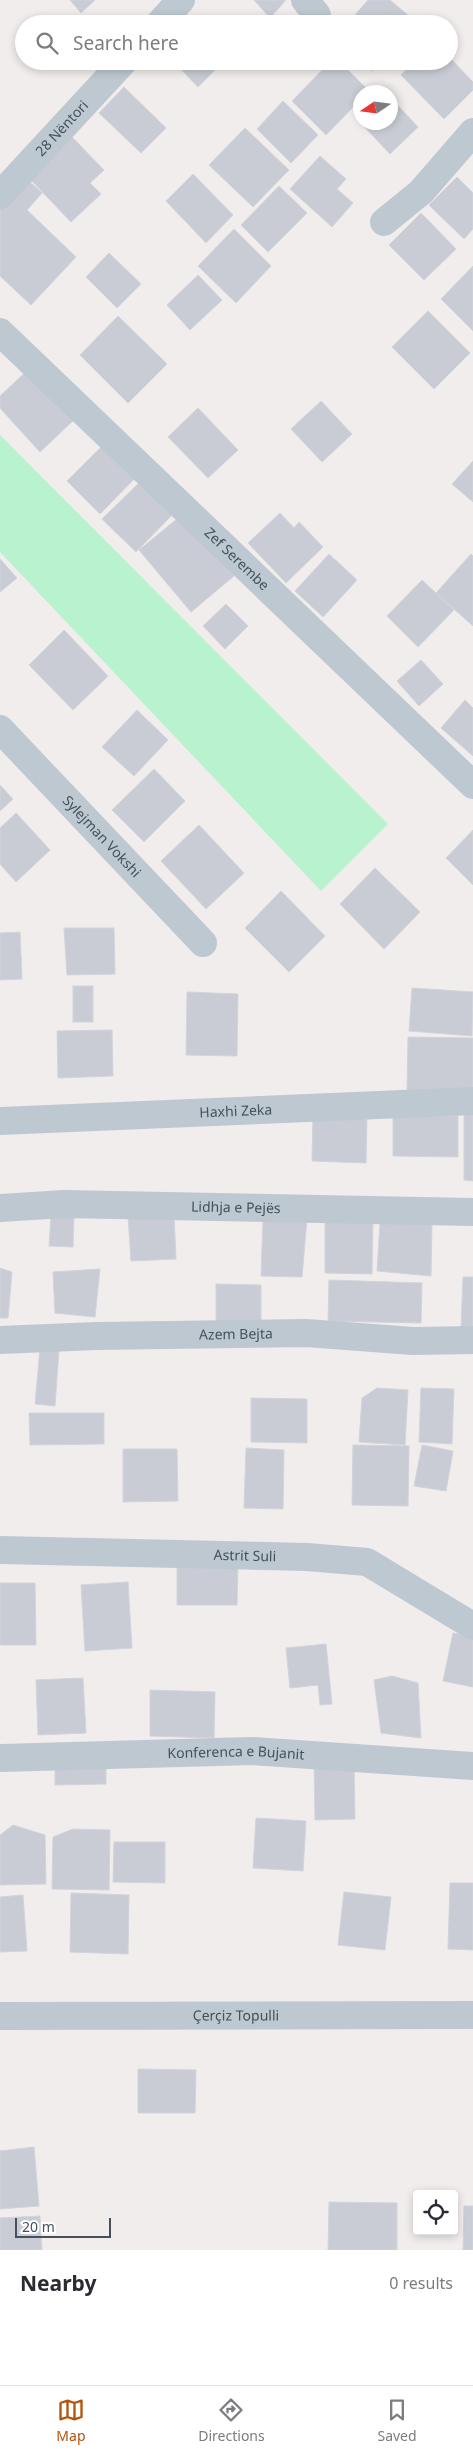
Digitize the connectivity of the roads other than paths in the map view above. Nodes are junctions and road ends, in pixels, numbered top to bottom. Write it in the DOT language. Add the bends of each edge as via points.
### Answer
graph roads {
  1 [pos="181,0"];
  2 [pos="167,15"];
  3 [pos="116,70"];
  4 [pos="473,132"];
  5 [pos="0,195"];
  6 [pos="384,222"];
  7 [pos="0,332"];
  8 [pos="0,729"];
  9 [pos="473,785"];
  10 [pos="203,943"];
  11 [pos="473,1101"];
  12 [pos="0,1121"];
  13 [pos="0,1208"];
  14 [pos="473,1212"];
  15 [pos="0,1340"];
  16 [pos="473,1340"];
  17 [pos="0,1550"];
  18 [pos="473,1626"];
  19 [pos="0,1758"];
  20 [pos="473,1766"];
  21 [pos="473,2015"];
  22 [pos="0,2016"];
  1 -- 2 [label="street"];
  3 -- 5 [label="street, 28 Nëntori"];
  4 -- 6 [label="street" via="421,192"];
  7 -- 9 [label="street, Zef Serembe"];
  8 -- 10 [label="street, Sylejman Vokshi"];
  11 -- 12 [label="street, Haxhi Zeka"];
  13 -- 14 [label="street, Lidhja e Pejës" via="64,1204"];
  15 -- 16 [label="street, Azem Bejta" via="306,1333 413,1341"];
  17 -- 18 [label="street, Astrit Suli" via="307,1557 366,1562"];
  19 -- 20 [label="street, Konferenca e Bujanit" via="252,1751"];
  21 -- 22 [label="street, Çerçiz Topulli"];
}
